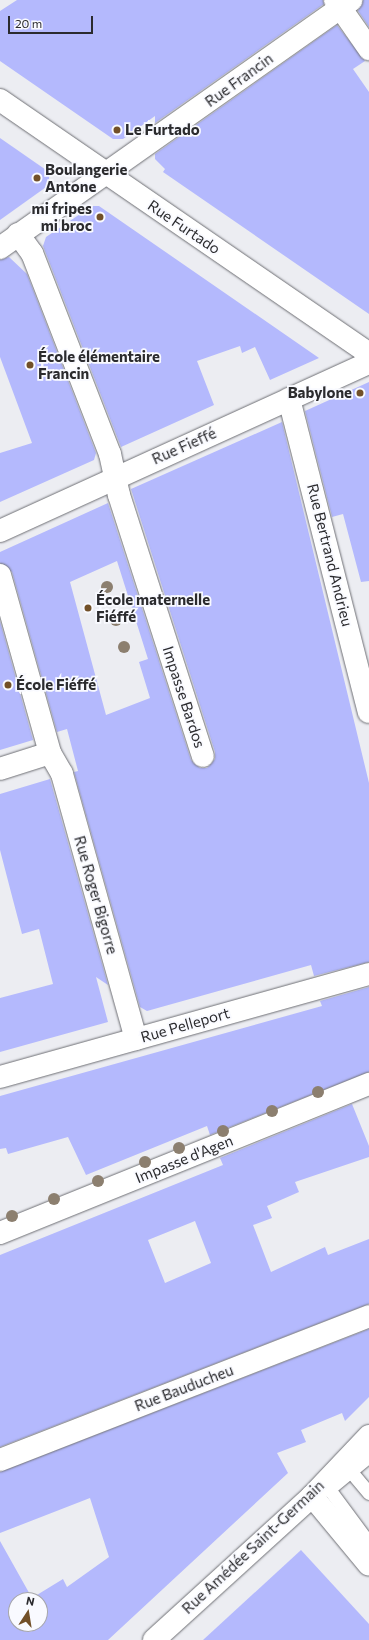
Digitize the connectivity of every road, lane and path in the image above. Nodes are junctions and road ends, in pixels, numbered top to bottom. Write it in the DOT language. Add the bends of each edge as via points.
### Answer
graph roads {
  1 [pos="342,3"];
  2 [pos="369,49"];
  3 [pos="0,100"];
  4 [pos="106,173"];
  5 [pos="18,234"];
  6 [pos="0,248"];
  7 [pos="369,354"];
  8 [pos="369,363"];
  9 [pos="289,399"];
  10 [pos="115,477"];
  11 [pos="0,531"];
  12 [pos="0,575"];
  13 [pos="369,712"];
  14 [pos="50,753"];
  15 [pos="202,756"];
  16 [pos="0,769"];
  17 [pos="369,974"];
  18 [pos="136,1039"];
  19 [pos="0,1077"];
  20 [pos="369,1084"];
  21 [pos="0,1233"];
  22 [pos="369,1316"];
  23 [pos="369,1436"];
  24 [pos="369,1456"];
  25 [pos="0,1460"];
  26 [pos="346,1467"];
  27 [pos="321,1492"];
  28 [pos="369,1493"];
  29 [pos="369,1543"];
  30 [pos="369,1565"];
  31 [pos="154,1640"];
  1 -- 2 [label="street, Rue Francin"];
  1 -- 4 [label="street, Rue Francin"];
  3 -- 4 [label="street, Rue Furtado"];
  4 -- 5 [label="street, Rue Francin"];
  4 -- 7 [label="street, Rue Furtado"];
  5 -- 6 [label="street, Rue Francin"];
  5 -- 10 [label="street, Impasse Bardos" via="32,253 110,454"];
  8 -- 9 [label="street, Rue Fieffé"];
  9 -- 10 [label="street, Rue Fieffé"];
  9 -- 13 [label="street, Rue Bertrand Andrieu"];
  10 -- 11 [label="street, Rue Fieffé"];
  10 -- 15 [label="street, Impasse Bardos"];
  12 -- 14 [label="street, Rue Roger Bigorre"];
  14 -- 16 [label="street"];
  14 -- 18 [label="street, Rue Roger Bigorre" via="62,774"];
  17 -- 18 [label="street, Rue Pelleport"];
  18 -- 19 [label="street, Rue Pelleport"];
  20 -- 21 [label="street, Impasse d'Agen"];
  22 -- 25 [label="street, Rue Bauducheu"];
  23 -- 26 [label="street, Rue Amédée Saint-Germain"];
  24 -- 26 [label="lane, Rue Amédée Saint-Germain"];
  26 -- 27 [label="street, Rue Amédée Saint-Germain"];
  26 -- 28 [label="lane"];
  27 -- 29 [label="lane"];
  27 -- 30 [label="street"];
  27 -- 31 [label="street, Rue Amédée Saint-Germain"];
}
